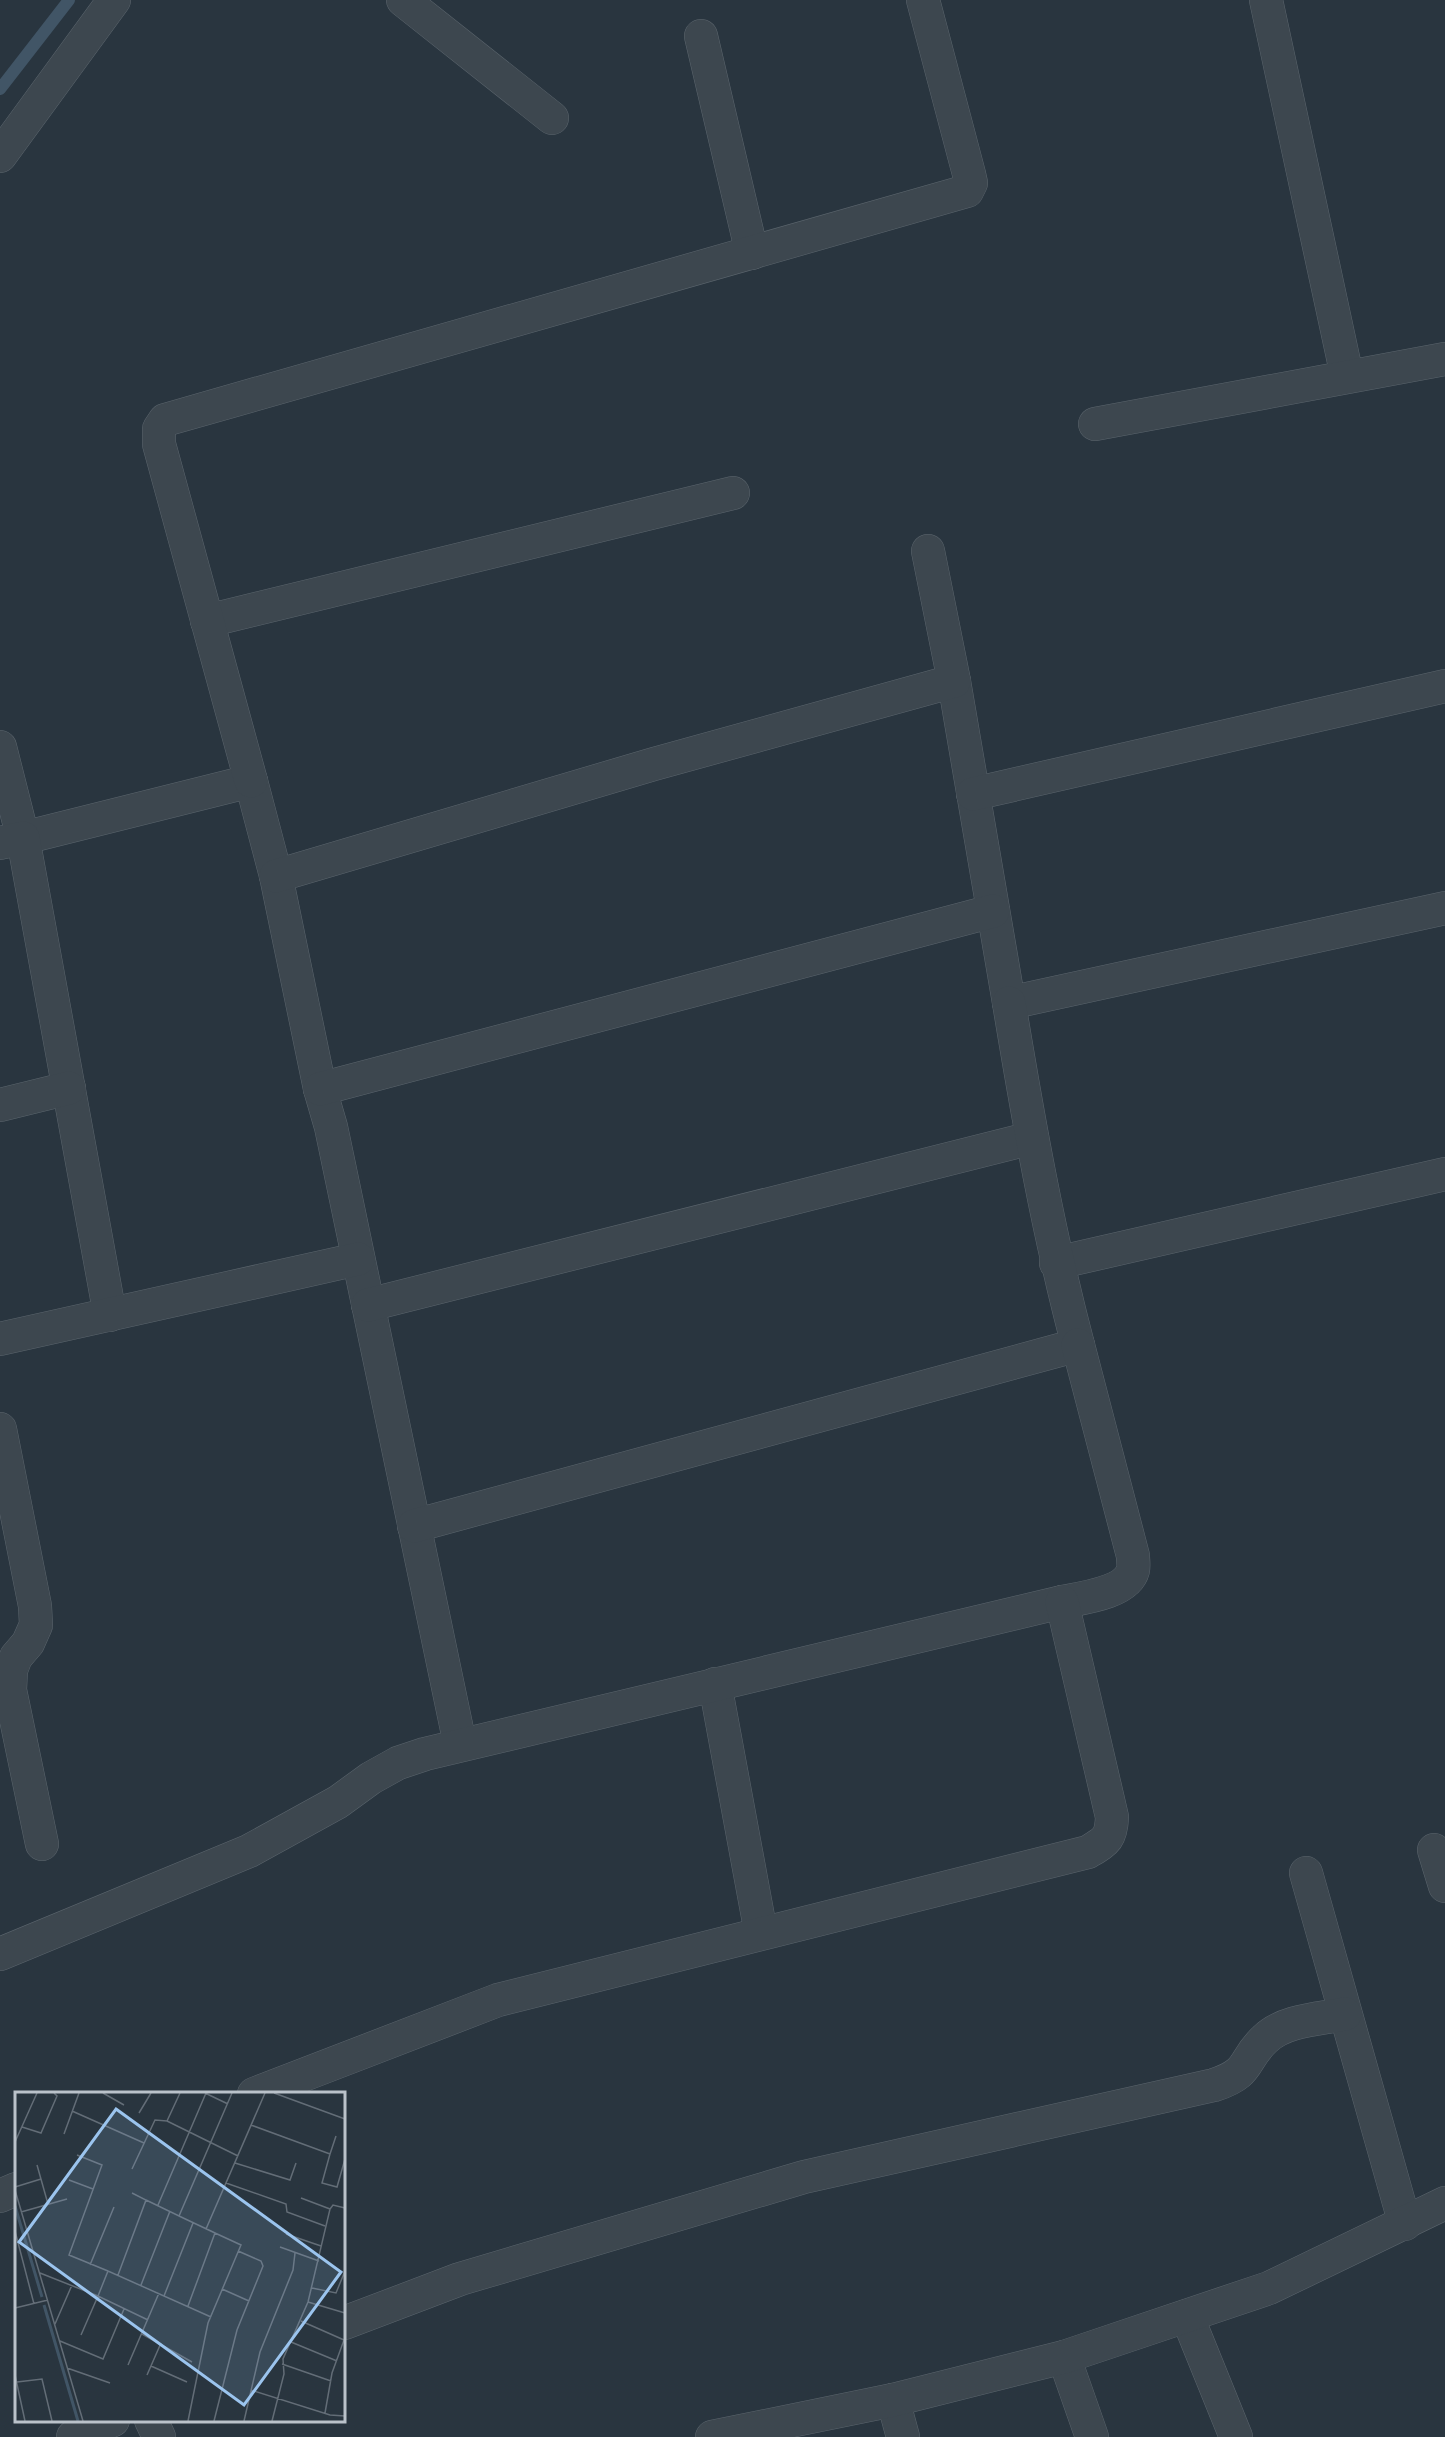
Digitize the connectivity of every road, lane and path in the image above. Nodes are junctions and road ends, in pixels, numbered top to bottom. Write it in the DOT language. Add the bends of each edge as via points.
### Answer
graph roads {
  1 [pos="114,0"];
  2 [pos="923,0"];
  3 [pos="1266,0"];
  4 [pos="418,5"];
  5 [pos="701,36"];
  6 [pos="552,118"];
  7 [pos="0,156"];
  8 [pos="752,253"];
  9 [pos="1445,359"];
  10 [pos="1347,376"];
  11 [pos="1095,424"];
  12 [pos="733,493"];
  13 [pos="928,551"];
  14 [pos="207,621"];
  15 [pos="954,681"];
  16 [pos="1445,686"];
  17 [pos="0,747"];
  18 [pos="251,781"];
  19 [pos="973,794"];
  20 [pos="11,840"];
  21 [pos="276,876"];
  22 [pos="1445,908"];
  23 [pos="993,911"];
  24 [pos="1009,1003"];
  25 [pos="69,1088"];
  26 [pos="320,1089"];
  27 [pos="0,1106"];
  28 [pos="1032,1138"];
  29 [pos="1445,1174"];
  30 [pos="358,1259"];
  31 [pos="1056,1263"];
  32 [pos="368,1305"];
  33 [pos="110,1315"];
  34 [pos="0,1339"];
  35 [pos="1078,1345"];
  36 [pos="0,1429"];
  37 [pos="414,1526"];
  38 [pos="10,1529"];
  39 [pos="1062,1602"];
  40 [pos="714,1684"];
  41 [pos="460,1744"];
  42 [pos="42,1844"];
  43 [pos="1434,1850"];
  44 [pos="1306,1873"];
  45 [pos="1445,1886"];
  46 [pos="761,1933"];
  47 [pos="0,1954"];
  48 [pos="1345,2014"];
  49 [pos="259,2092"];
  50 [pos="15,2189"];
  51 [pos="0,2196"];
  52 [pos="1445,2203"];
  53 [pos="1405,2224"];
  54 [pos="1187,2316"];
  55 [pos="345,2323"];
  56 [pos="1064,2357"];
  57 [pos="893,2400"];
  58 [pos="110,2422"];
  59 [pos="152,2422"];
  60 [pos="73,2437"];
  61 [pos="159,2437"];
  62 [pos="712,2437"];
  63 [pos="903,2437"];
  64 [pos="1092,2437"];
  65 [pos="1236,2437"];
  1 -- 7 [label="street"];
  2 -- 8 [label="street" via="969,174 971,183 967,191"];
  3 -- 10 [label="street"];
  4 -- 6 [label="street"];
  5 -- 8 [label="street"];
  8 -- 14 [label="street" via="165,420 159,429 159,444"];
  9 -- 10 [label="street"];
  10 -- 11 [label="street"];
  12 -- 14 [label="street"];
  13 -- 15 [label="street"];
  14 -- 18 [label="street"];
  15 -- 19 [label="street"];
  15 -- 21 [label="street" via="654,764"];
  16 -- 19 [label="street"];
  17 -- 20 [label="street"];
  18 -- 20 [label="street"];
  18 -- 21 [label="street"];
  19 -- 23 [label="street"];
  20 -- 25 [label="street"];
  21 -- 26 [label="street"];
  22 -- 24 [label="street"];
  23 -- 24 [label="street"];
  23 -- 26 [label="street"];
  24 -- 28 [label="street"];
  25 -- 27 [label="street"];
  25 -- 33 [label="street"];
  26 -- 30 [label="street"];
  28 -- 31 [label="street"];
  28 -- 32 [label="street"];
  29 -- 31 [label="street"];
  30 -- 32 [label="street"];
  30 -- 33 [label="street"];
  31 -- 35 [label="street"];
  32 -- 37 [label="street"];
  33 -- 34 [label="street"];
  35 -- 37 [label="street"];
  35 -- 39 [label="street" via="1133,1556 1132,1572 1124,1584"];
  36 -- 38 [label="street"];
  37 -- 41 [label="street"];
  38 -- 42 [label="street" via="35,1606 36,1625 11,1670 10,1690"];
  39 -- 40 [label="street"];
  39 -- 46 [label="street" via="1112,1817 1105,1841 1088,1852"];
  40 -- 41 [label="street"];
  40 -- 46 [label="street"];
  41 -- 47 [label="street" via="398,1763 338,1802 249,1851"];
  43 -- 45 [label="street"];
  44 -- 48 [label="street"];
  46 -- 49 [label="street" via="498,2000"];
  48 -- 53 [label="street"];
  48 -- 55 [label="street" via="1277,2030 1263,2040 1243,2071 1231,2080 804,2177 460,2279"];
  50 -- 51 [label="street"];
  52 -- 53 [label="street"];
  53 -- 54 [label="street" via="1269,2288"];
  54 -- 56 [label="street"];
  54 -- 65 [label="street"];
  56 -- 57 [label="street"];
  56 -- 64 [label="street"];
  57 -- 62 [label="street"];
  57 -- 63 [label="street"];
  58 -- 60 [label="street"];
  59 -- 61 [label="street"];
}
